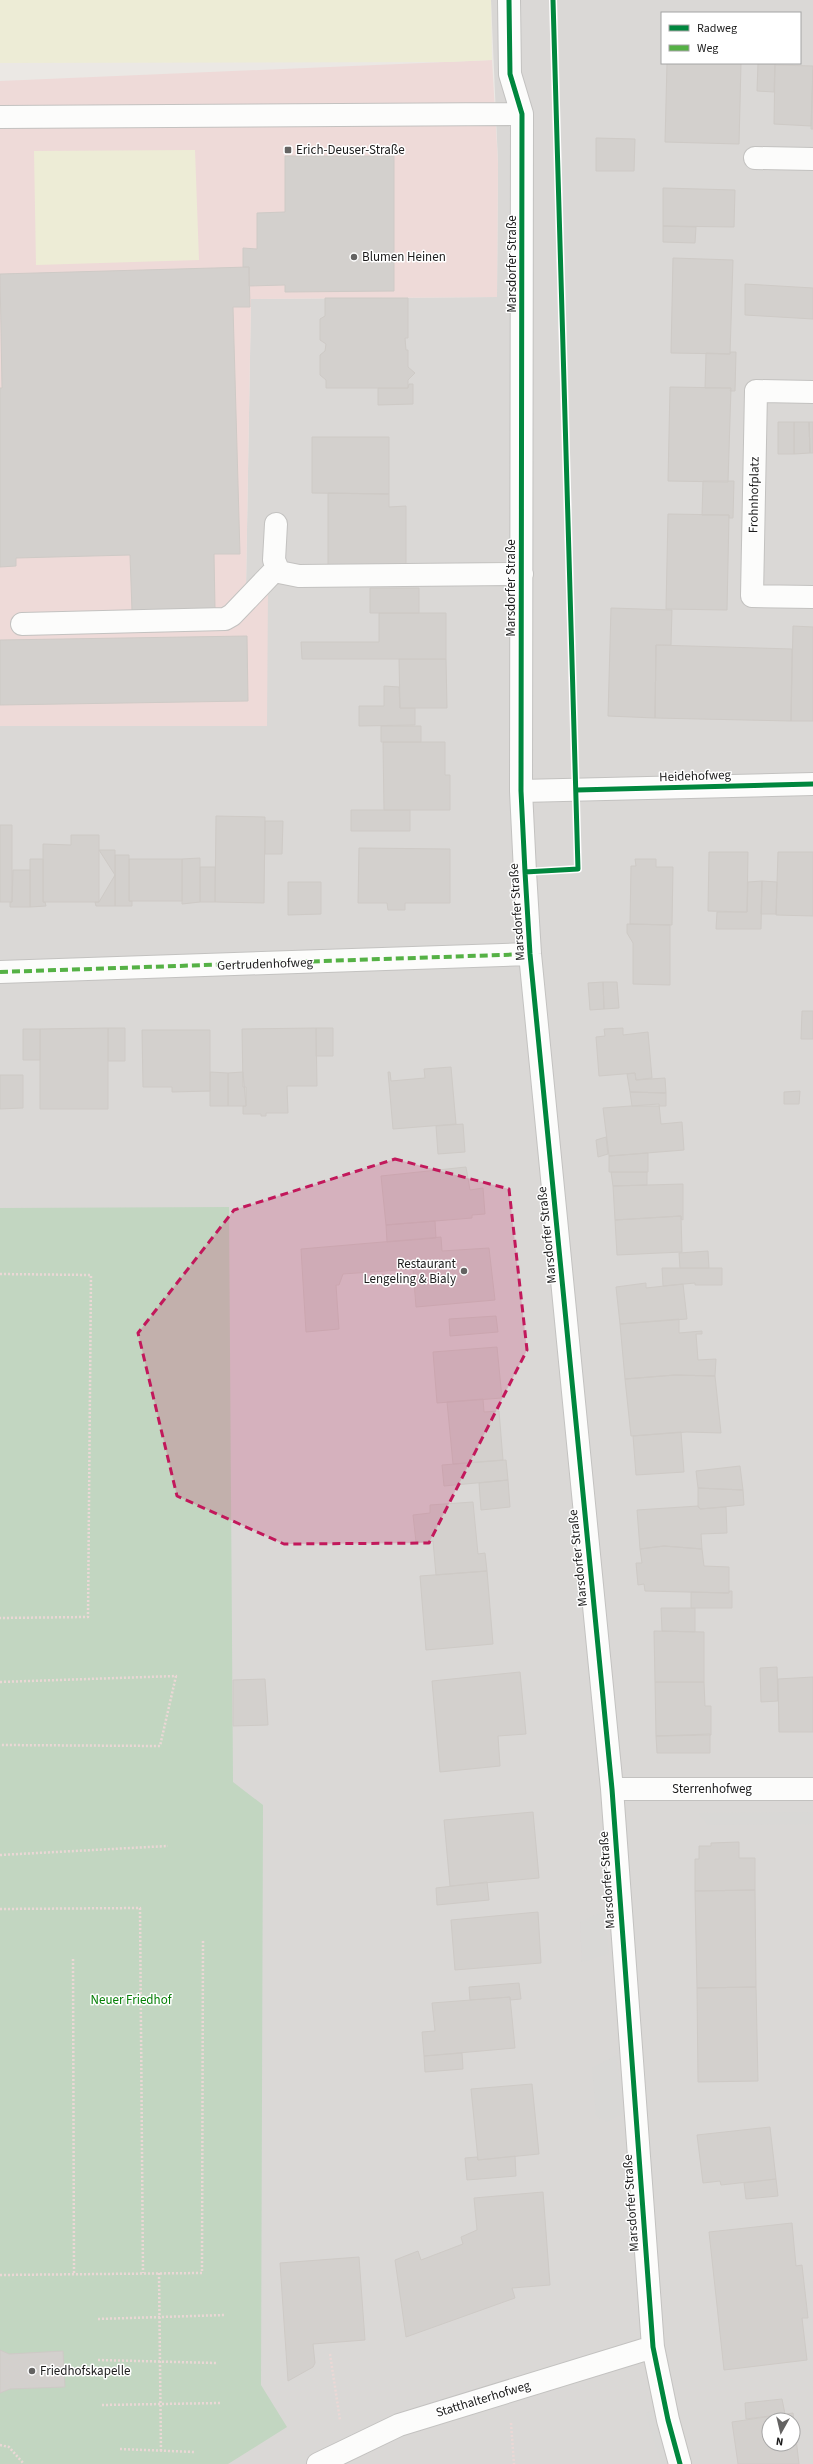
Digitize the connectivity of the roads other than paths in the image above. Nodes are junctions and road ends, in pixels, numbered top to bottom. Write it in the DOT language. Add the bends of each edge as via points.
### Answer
graph roads {
  1 [pos="509,0"];
  2 [pos="522,114"];
  3 [pos="0,117"];
  4 [pos="755,158"];
  5 [pos="813,159"];
  6 [pos="813,392"];
  7 [pos="276,524"];
  8 [pos="276,569"];
  9 [pos="522,574"];
  10 [pos="813,597"];
  11 [pos="22,624"];
  12 [pos="813,784"];
  13 [pos="522,791"];
  14 [pos="530,954"];
  15 [pos="0,972"];
  16 [pos="612,1789"];
  17 [pos="813,1789"];
  18 [pos="653,2347"];
  19 [pos="318,2464"];
  20 [pos="680,2464"];
  1 -- 2 [label="street, Marsdorfer Straße" via="510,74"];
  2 -- 3 [label="street"];
  2 -- 9 [label="street, Marsdorfer Straße"];
  4 -- 5 [label="street"];
  6 -- 10 [label="street, Frohnhofplatz" via="756,391 752,596"];
  7 -- 8 [label="street"];
  8 -- 9 [label="street" via="299,576"];
  8 -- 11 [label="street" via="232,615 225,619"];
  9 -- 13 [label="street, Marsdorfer Straße"];
  12 -- 13 [label="street, Heidehofweg"];
  13 -- 14 [label="street, Marsdorfer Straße"];
  14 -- 15 [label="street, Gertrudenhofweg"];
  14 -- 16 [label="street, Marsdorfer Straße"];
  16 -- 17 [label="street, Sterrenhofweg"];
  16 -- 18 [label="street, Marsdorfer Straße"];
  18 -- 19 [label="street, Statthalterhofweg" via="399,2425"];
  18 -- 20 [label="street, Marsdorfer Straße"];
}
